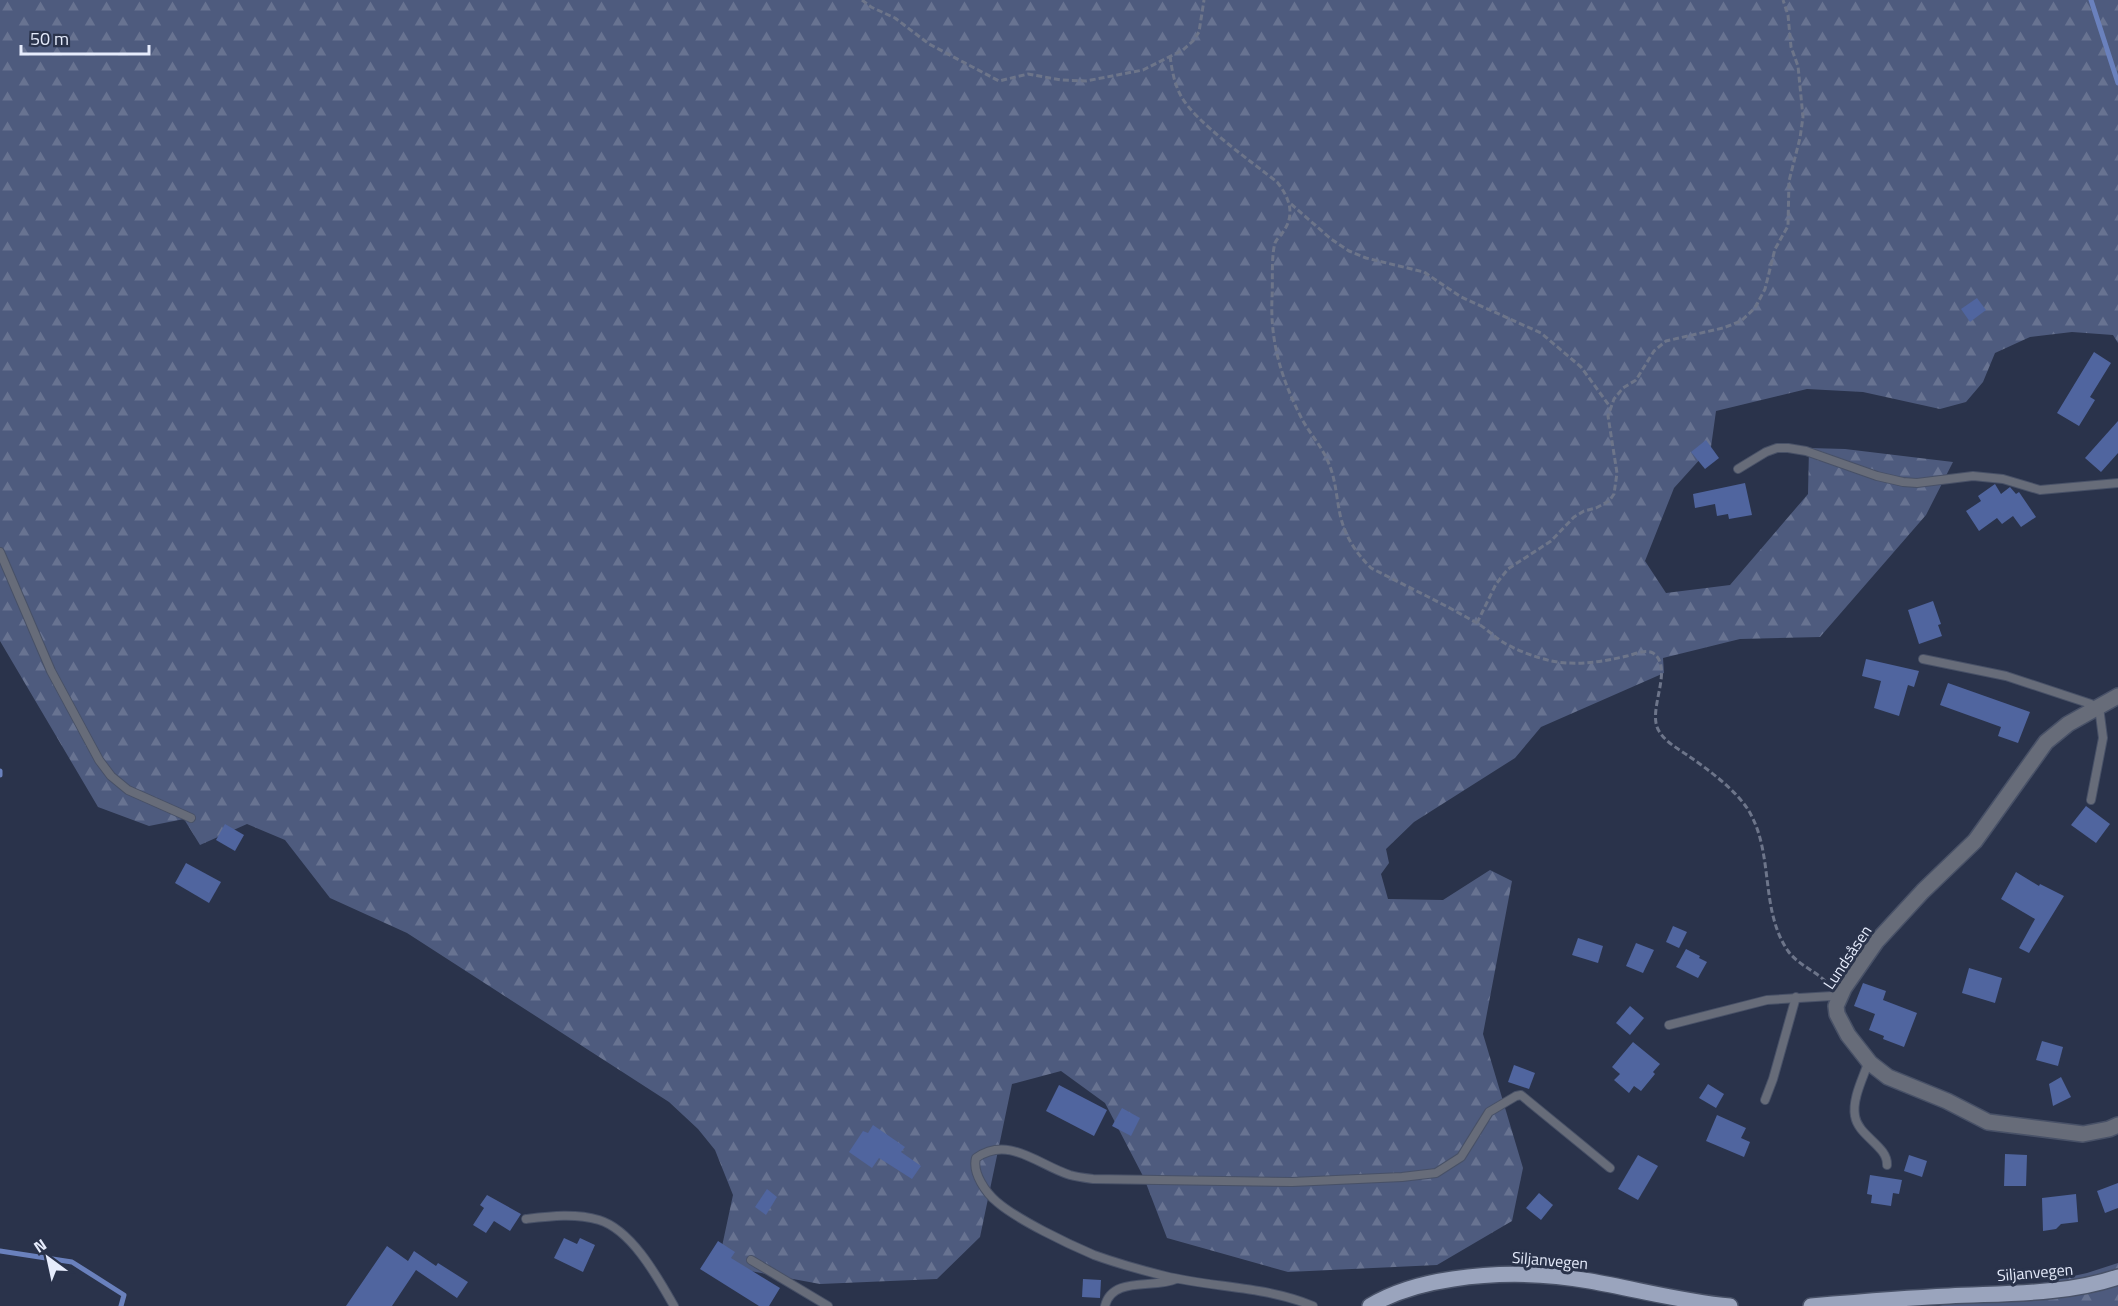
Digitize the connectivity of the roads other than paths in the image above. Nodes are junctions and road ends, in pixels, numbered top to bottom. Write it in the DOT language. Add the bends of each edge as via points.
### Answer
graph roads {
  1 [pos="1738,469"];
  2 [pos="2118,483"];
  3 [pos="0,552"];
  4 [pos="1923,659"];
  5 [pos="2118,696"];
  6 [pos="2096,707"];
  7 [pos="2091,800"];
  8 [pos="191,818"];
  9 [pos="1796,997"];
  10 [pos="1840,998"];
  11 [pos="1669,1025"];
  12 [pos="1870,1063"];
  13 [pos="1765,1100"];
  14 [pos="2118,1125"];
  15 [pos="1887,1165"];
  16 [pos="1610,1168"];
  17 [pos="526,1219"];
  18 [pos="751,1260"];
  19 [pos="2118,1277"];
  20 [pos="1178,1278"];
  21 [pos="674,1306"];
  22 [pos="828,1306"];
  23 [pos="1105,1306"];
  24 [pos="1313,1306"];
  25 [pos="1370,1306"];
  26 [pos="1730,1306"];
  27 [pos="1811,1306"];
  1 -- 2 [label="lane" via="1766,452 1788,448 1903,482 1973,476 2003,478 2040,490"];
  3 -- 8 [label="lane" via="51,671 99,760 128,790"];
  4 -- 6 [label="lane" via="2006,676"];
  5 -- 6 [label="street, Lundsåsen"];
  6 -- 7 [label="lane" via="2103,738"];
  6 -- 10 [label="street, Lundsåsen" via="2046,742 1975,841 1876,942"];
  9 -- 10 [label="lane"];
  9 -- 11 [label="lane" via="1767,1000"];
  9 -- 13 [label="lane"];
  10 -- 12 [label="street, Lundsåsen" via="1837,1014"];
  12 -- 14 [label="street, Lundsåsen" via="1888,1077 1988,1122 2083,1134"];
  12 -- 15 [label="lane" via="1854,1113 1860,1130 1882,1152"];
  16 -- 20 [label="lane" via="1521,1095 1489,1112 1461,1157 1436,1173 1402,1177 1292,1182 1093,1179 1070,1175 1006,1149 992,1149 976,1158 976,1171 982,1183 995,1201 1011,1212 1094,1254"];
  17 -- 21 [label="lane" via="579,1216 613,1227 645,1258"];
  18 -- 22 [label="lane"];
  19 -- 27 [label="main road, Siljanvegen" via="2035,1292"];
  20 -- 23 [label="lane" via="1122,1287 1109,1295"];
  20 -- 24 [label="lane" via="1248,1288"];
  25 -- 26 [label="main road, Siljanvegen" via="1405,1290 1443,1280 1530,1274"];
}
